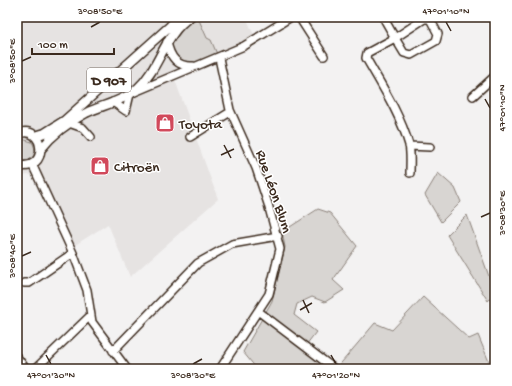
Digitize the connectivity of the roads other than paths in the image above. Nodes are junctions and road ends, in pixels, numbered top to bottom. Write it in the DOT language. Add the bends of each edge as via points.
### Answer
graph roads {
  1 [pos="178,17"];
  2 [pos="190,17"];
  3 [pos="291,17"];
  4 [pos="299,17"];
  5 [pos="383,17"];
  6 [pos="395,38"];
  7 [pos="167,42"];
  8 [pos="324,56"];
  9 [pos="219,58"];
  10 [pos="198,66"];
  11 [pos="495,76"];
  12 [pos="130,94"];
  13 [pos="473,96"];
  14 [pos="113,102"];
  15 [pos="85,114"];
  16 [pos="227,114"];
  17 [pos="69,123"];
  18 [pos="82,128"];
  19 [pos="17,134"];
  20 [pos="35,136"];
  21 [pos="91,137"];
  22 [pos="190,137"];
  23 [pos="409,146"];
  24 [pos="430,146"];
  25 [pos="41,149"];
  26 [pos="32,164"];
  27 [pos="19,167"];
  28 [pos="410,173"];
  29 [pos="278,236"];
  30 [pos="73,252"];
  31 [pos="24,283"];
  32 [pos="258,311"];
  33 [pos="90,316"];
  34 [pos="114,351"];
  35 [pos="17,357"];
  36 [pos="332,367"];
  37 [pos="26,369"];
  38 [pos="35,369"];
  39 [pos="127,369"];
  40 [pos="220,369"];
  1 -- 20 [label="main road, D 907" via="64,121"];
  2 -- 7 [label="main road, D 907" via="174,30"];
  3 -- 9 [label="street"];
  4 -- 8 [label="street"];
  5 -- 6 [label="street"];
  6 -- 6 [label="street" via="404,53 411,55 436,40 438,34 430,19"];
  6 -- 23 [label="street" via="367,53 366,58 389,97"];
  7 -- 10 [label="street" via="170,54 180,64"];
  7 -- 12 [label="main road, D 907" via="145,80"];
  9 -- 10 [label="street"];
  9 -- 29 [label="street, Rue Léon Blum" via="230,110 256,168"];
  10 -- 12 [label="street"];
  11 -- 13 [label="street"];
  12 -- 14 [label="main road, D 907"];
  12 -- 14 [label="street" via="126,111"];
  14 -- 15 [label="main road, D 907"];
  15 -- 17 [label="main road, D 907"];
  15 -- 18 [label="street"];
  16 -- 22 [label="street"];
  17 -- 18 [label="street"];
  17 -- 25 [label="main road, D 907"];
  18 -- 21 [label="street"];
  19 -- 20 [label="main road" via="26,132"];
  20 -- 25 [label="main road"];
  23 -- 24 [label="street"];
  23 -- 28 [label="street"];
  25 -- 26 [label="main road" via="38,158"];
  26 -- 27 [label="main road"];
  26 -- 30 [label="street"];
  29 -- 32 [label="street, Rue Léon Blum" via="280,249 269,294"];
  29 -- 34 [label="street" via="232,244 198,262"];
  30 -- 31 [label="street" via="29,283"];
  30 -- 33 [label="street" via="87,290"];
  32 -- 36 [label="street"];
  32 -- 40 [label="street, Rue Léon Blum"];
  33 -- 34 [label="street"];
  33 -- 38 [label="street"];
  34 -- 39 [label="street"];
  35 -- 37 [label="street"];
}
